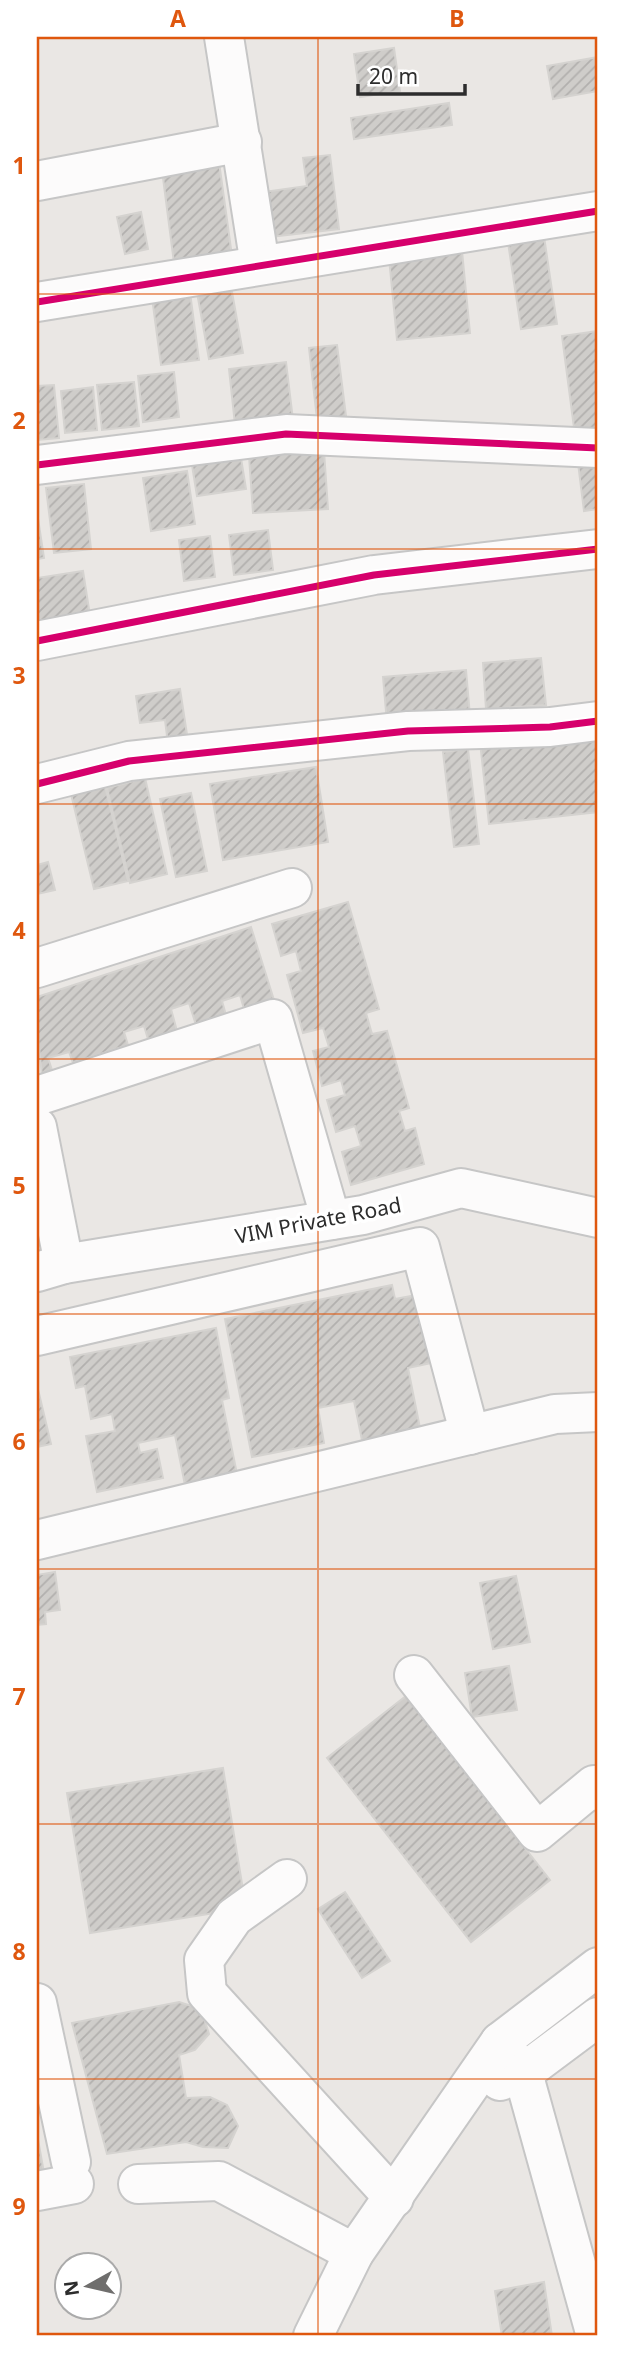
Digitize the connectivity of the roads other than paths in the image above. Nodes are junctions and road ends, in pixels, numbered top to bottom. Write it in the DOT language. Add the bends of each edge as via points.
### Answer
graph roads {
  1 [pos="224,37"];
  2 [pos="242,142"];
  3 [pos="37,181"];
  4 [pos="598,211"];
  5 [pos="260,265"];
  6 [pos="37,302"];
  7 [pos="598,448"];
  8 [pos="37,465"];
  9 [pos="598,549"];
  10 [pos="37,641"];
  11 [pos="598,721"];
  12 [pos="37,784"];
  13 [pos="292,888"];
  14 [pos="37,968"];
  15 [pos="37,1096"];
  16 [pos="37,1127"];
  17 [pos="598,1218"];
  18 [pos="331,1220"];
  19 [pos="51,1268"];
  20 [pos="37,1336"];
  21 [pos="598,1412"];
  22 [pos="470,1435"];
  23 [pos="37,1540"];
  24 [pos="414,1675"];
  25 [pos="598,1791"];
  26 [pos="287,1879"];
  27 [pos="598,1967"];
  28 [pos="37,2011"];
  29 [pos="598,2017"];
  30 [pos="500,2042"];
  31 [pos="523,2073"];
  32 [pos="468,2091"];
  33 [pos="138,2184"];
  34 [pos="37,2191"];
  35 [pos="394,2198"];
  36 [pos="354,2253"];
  37 [pos="313,2336"];
  38 [pos="596,2336"];
  1 -- 2 [label="street"];
  2 -- 3 [label="street"];
  2 -- 5 [label="street"];
  4 -- 5 [label="street"];
  5 -- 6 [label="street"];
  7 -- 8 [label="street" via="286,434"];
  9 -- 10 [label="street" via="374,575"];
  11 -- 12 [label="street" via="551,727 408,731 129,761"];
  13 -- 14 [label="street"];
  15 -- 18 [label="street" via="273,1019"];
  16 -- 19 [label="street"];
  17 -- 18 [label="street, VIM Private Road" via="461,1188"];
  18 -- 19 [label="street, VIM Private Road"];
  20 -- 22 [label="street" via="419,1247"];
  21 -- 22 [label="street" via="555,1414"];
  22 -- 23 [label="street"];
  24 -- 25 [label="street" via="537,1832 594,1785"];
  26 -- 35 [label="street" via="234,1917 204,1960 207,1993"];
  27 -- 30 [label="street"];
  28 -- 34 [label="street" via="72,2173"];
  29 -- 31 [label="street"];
  30 -- 31 [label="street"];
  30 -- 32 [label="street"];
  31 -- 32 [label="street"];
  31 -- 38 [label="street"];
  32 -- 35 [label="street"];
  33 -- 36 [label="street" via="219,2181"];
  35 -- 36 [label="street"];
  36 -- 37 [label="street"];
}
